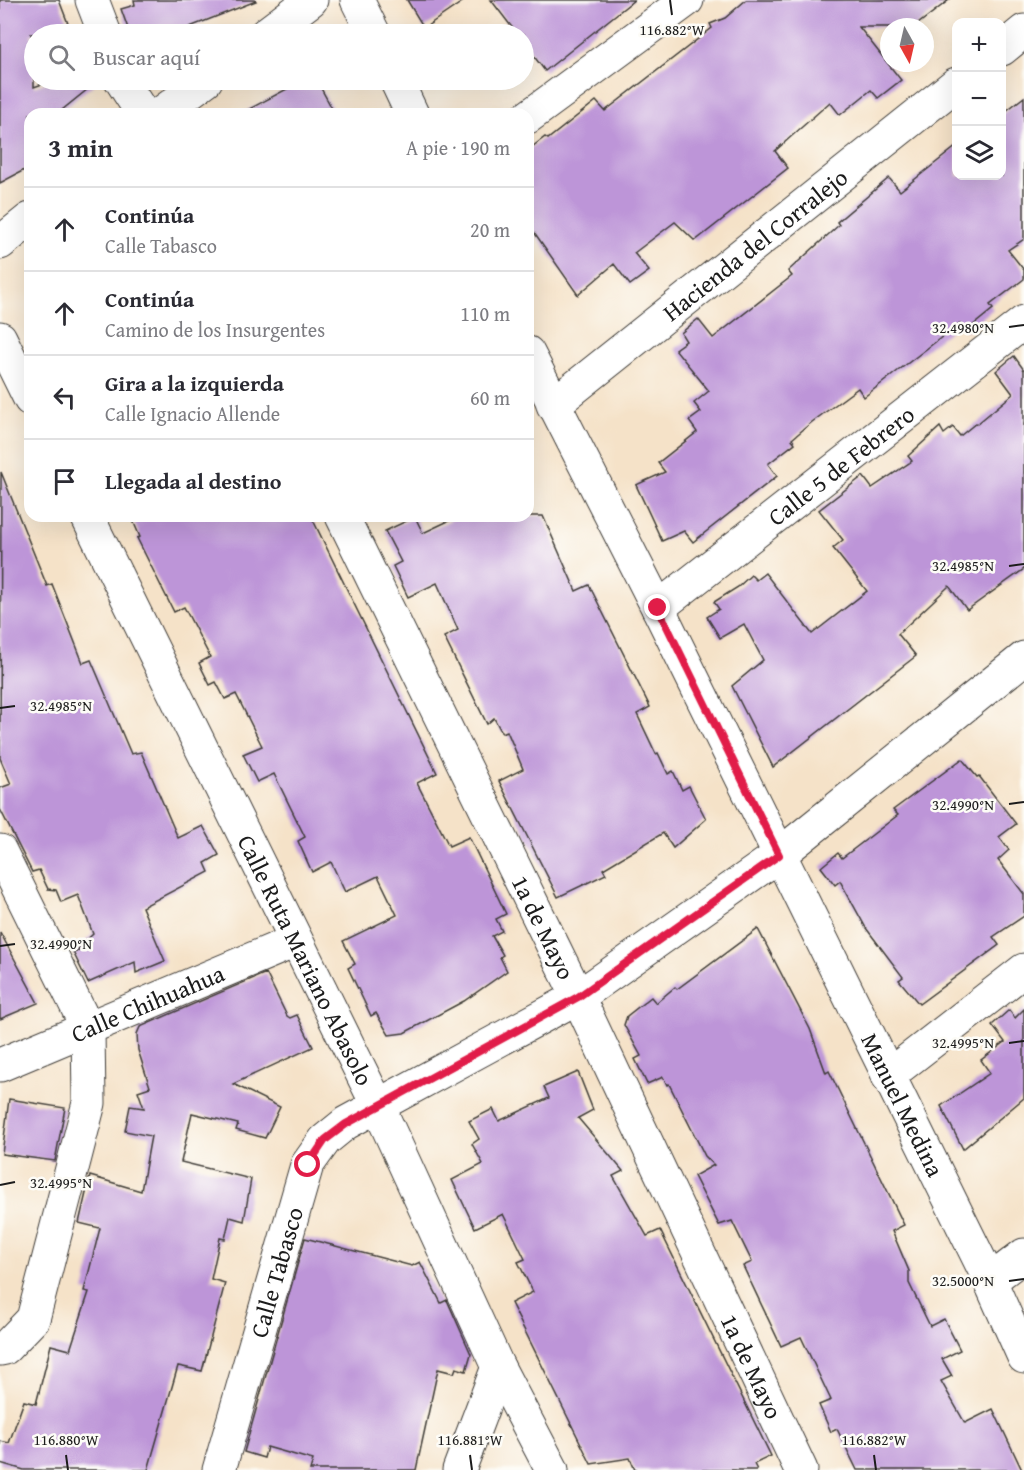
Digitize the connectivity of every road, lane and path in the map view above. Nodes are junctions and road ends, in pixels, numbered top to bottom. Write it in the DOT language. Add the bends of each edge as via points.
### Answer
graph roads {
  1 [pos="92,0"];
  2 [pos="311,0"];
  3 [pos="357,0"];
  4 [pos="687,0"];
  5 [pos="101,24"];
  6 [pos="279,24"];
  7 [pos="369,24"];
  8 [pos="1024,31"];
  9 [pos="1006,46"];
  10 [pos="952,88"];
  11 [pos="127,90"];
  12 [pos="192,90"];
  13 [pos="401,90"];
  14 [pos="139,108"];
  15 [pos="168,108"];
  16 [pos="409,108"];
  17 [pos="534,113"];
  18 [pos="24,224"];
  19 [pos="0,243"];
  20 [pos="1024,322"];
  21 [pos="0,338"];
  22 [pos="534,365"];
  23 [pos="24,387"];
  24 [pos="553,405"];
  25 [pos="90,522"];
  26 [pos="345,522"];
  27 [pos="658,608"];
  28 [pos="1024,658"];
  29 [pos="0,851"];
  30 [pos="779,855"];
  31 [pos="295,941"];
  32 [pos="1024,970"];
  33 [pos="578,997"];
  34 [pos="88,1029"];
  35 [pos="0,1065"];
  36 [pos="888,1076"];
  37 [pos="378,1106"];
  38 [pos="1024,1255"];
  39 [pos="990,1281"];
  40 [pos="0,1349"];
  41 [pos="1024,1357"];
  42 [pos="498,1367"];
  43 [pos="219,1470"];
  44 [pos="459,1470"];
  45 [pos="552,1470"];
  46 [pos="801,1470"];
  1 -- 5 [label="street"];
  2 -- 6 [label="street"];
  3 -- 7 [label="street"];
  4 -- 17 [label="street"];
  8 -- 9 [label="street"];
  10 -- 24 [label="street, Hacienda del Corralejo"];
  11 -- 14 [label="street"];
  12 -- 15 [label="street"];
  13 -- 16 [label="street"];
  18 -- 19 [label="street"];
  20 -- 27 [label="street, Calle 5 de Febrero"];
  21 -- 23 [label="street"];
  22 -- 24 [label="street, Manuel Medina"];
  24 -- 27 [label="street, Manuel Medina"];
  25 -- 31 [label="street, Calle Ruta Mariano Abasolo"];
  26 -- 33 [label="street, 1a de Mayo"];
  27 -- 30 [label="street, Manuel Medina"];
  28 -- 30 [label="street, Calle Tabasco"];
  29 -- 34 [label="street"];
  30 -- 33 [label="street, Calle Tabasco"];
  30 -- 36 [label="street, Manuel Medina"];
  31 -- 34 [label="street, Calle Chihuahua"];
  31 -- 37 [label="street, Calle Ruta Mariano Abasolo"];
  32 -- 36 [label="street"];
  33 -- 37 [label="street, Calle Tabasco"];
  33 -- 46 [label="street, 1a de Mayo"];
  34 -- 35 [label="street, Calle Chihuahua"];
  34 -- 40 [label="street" via="89,1103 33,1319"];
  36 -- 39 [label="street, Manuel Medina"];
  37 -- 42 [label="street, Calle Ruta Mariano Abasolo"];
  37 -- 43 [label="street, Calle Tabasco" via="325,1140 308,1165"];
  38 -- 39 [label="street"];
  39 -- 41 [label="street, Manuel Medina"];
  42 -- 44 [label="street"];
  42 -- 45 [label="street, Calle Ruta Mariano Abasolo"];
}
